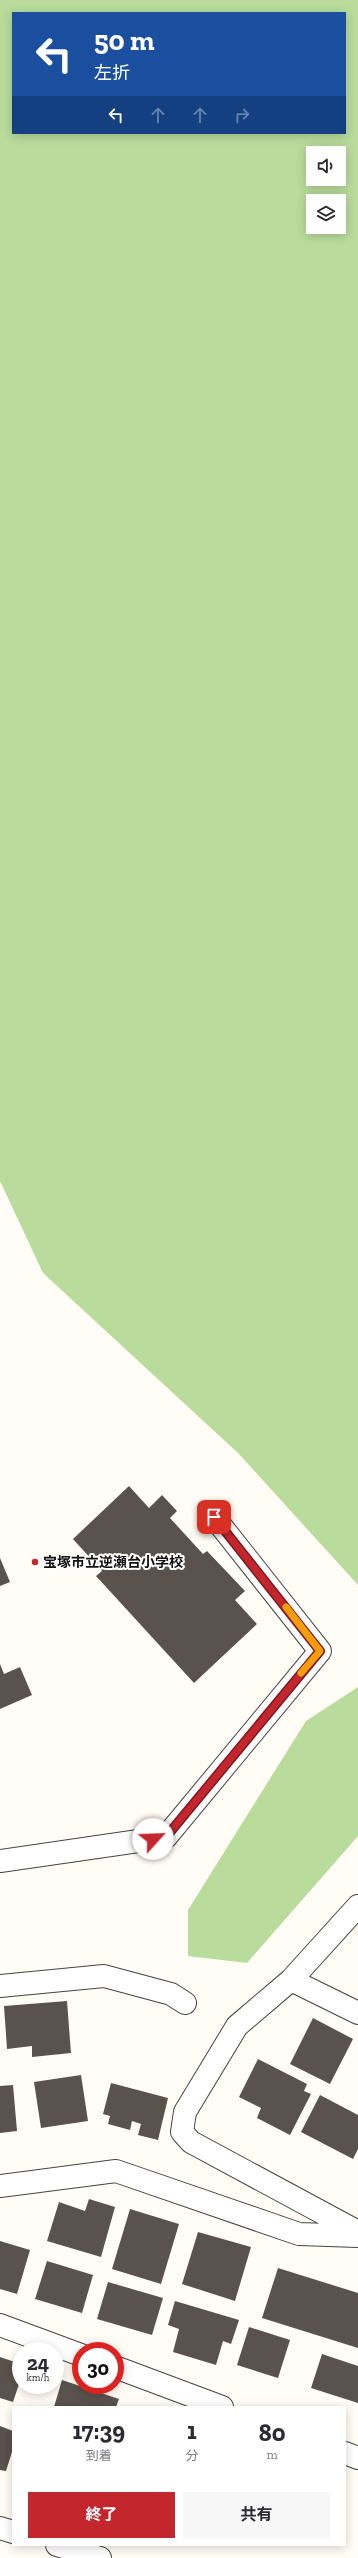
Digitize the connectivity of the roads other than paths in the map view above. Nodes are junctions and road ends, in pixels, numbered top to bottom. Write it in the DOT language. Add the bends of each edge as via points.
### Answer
graph roads {
  1 [pos="214,1517"];
  2 [pos="0,1861"];
  3 [pos="358,1906"];
  4 [pos="291,1980"];
  5 [pos="0,1986"];
  6 [pos="185,2003"];
  7 [pos="358,2013"];
  8 [pos="0,2186"];
  9 [pos="358,2232"];
  10 [pos="358,2236"];
  11 [pos="0,2326"];
  12 [pos="72,2352"];
  13 [pos="124,2370"];
  14 [pos="219,2406"];
  15 [pos="346,2453"];
  16 [pos="358,2458"];
  17 [pos="0,2528"];
  18 [pos="12,2532"];
  19 [pos="60,2546"];
  20 [pos="100,2558"];
  1 -- 2 [label="street" via="320,1651 166,1837"];
  3 -- 4 [label="street"];
  4 -- 7 [label="street"];
  4 -- 9 [label="street" via="237,2026 185,2112 182,2132 191,2142"];
  5 -- 6 [label="street" via="104,1976 170,1994"];
  8 -- 10 [label="street" via="116,2171 299,2234"];
  11 -- 12 [label="street"];
  13 -- 14 [label="street"];
  15 -- 16 [label="street"];
  17 -- 18 [label="street"];
  19 -- 20 [label="street"];
}
